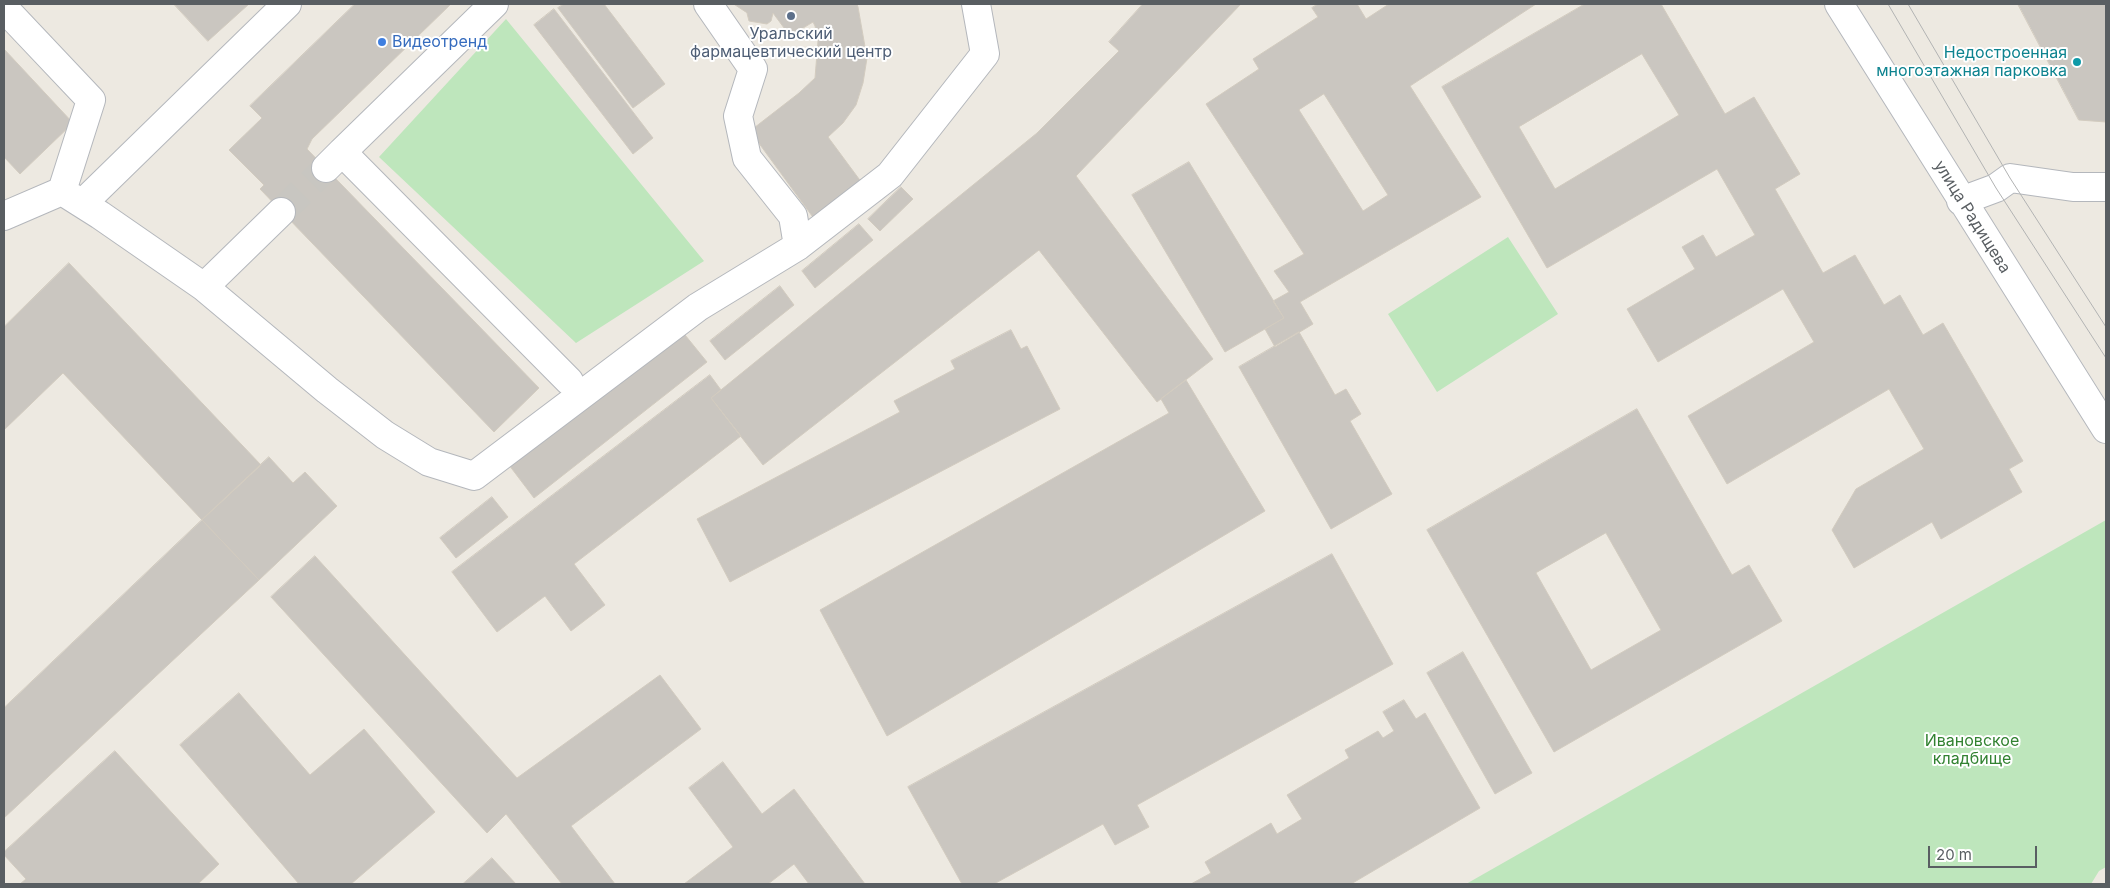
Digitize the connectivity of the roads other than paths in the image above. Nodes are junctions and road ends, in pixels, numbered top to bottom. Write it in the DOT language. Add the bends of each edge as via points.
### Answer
graph roads {
  1 [pos="287,4"];
  2 [pos="494,4"];
  3 [pos="708,4"];
  4 [pos="976,4"];
  5 [pos="1839,4"];
  6 [pos="4,8"];
  7 [pos="2106,187"];
  8 [pos="73,197"];
  9 [pos="1961,200"];
  10 [pos="282,212"];
  11 [pos="4,216"];
  12 [pos="798,246"];
  13 [pos="204,287"];
  14 [pos="569,381"];
  15 [pos="2106,430"];
  1 -- 8 [label="street"];
  2 -- 14 [label="street" via="334,160"];
  3 -- 12 [label="street" via="753,69 738,116 747,158 793,216"];
  4 -- 12 [label="street" via="984,54 890,175"];
  5 -- 9 [label="street, улица Радищева"];
  6 -- 8 [label="street" via="91,100"];
  7 -- 9 [label="street" via="2073,187 2010,178 1996,188"];
  8 -- 11 [label="street"];
  8 -- 13 [label="street"];
  9 -- 15 [label="street, улица Радищева"];
  10 -- 13 [label="street"];
  12 -- 13 [label="street" via="698,307 474,476 430,462 385,435"];
}
